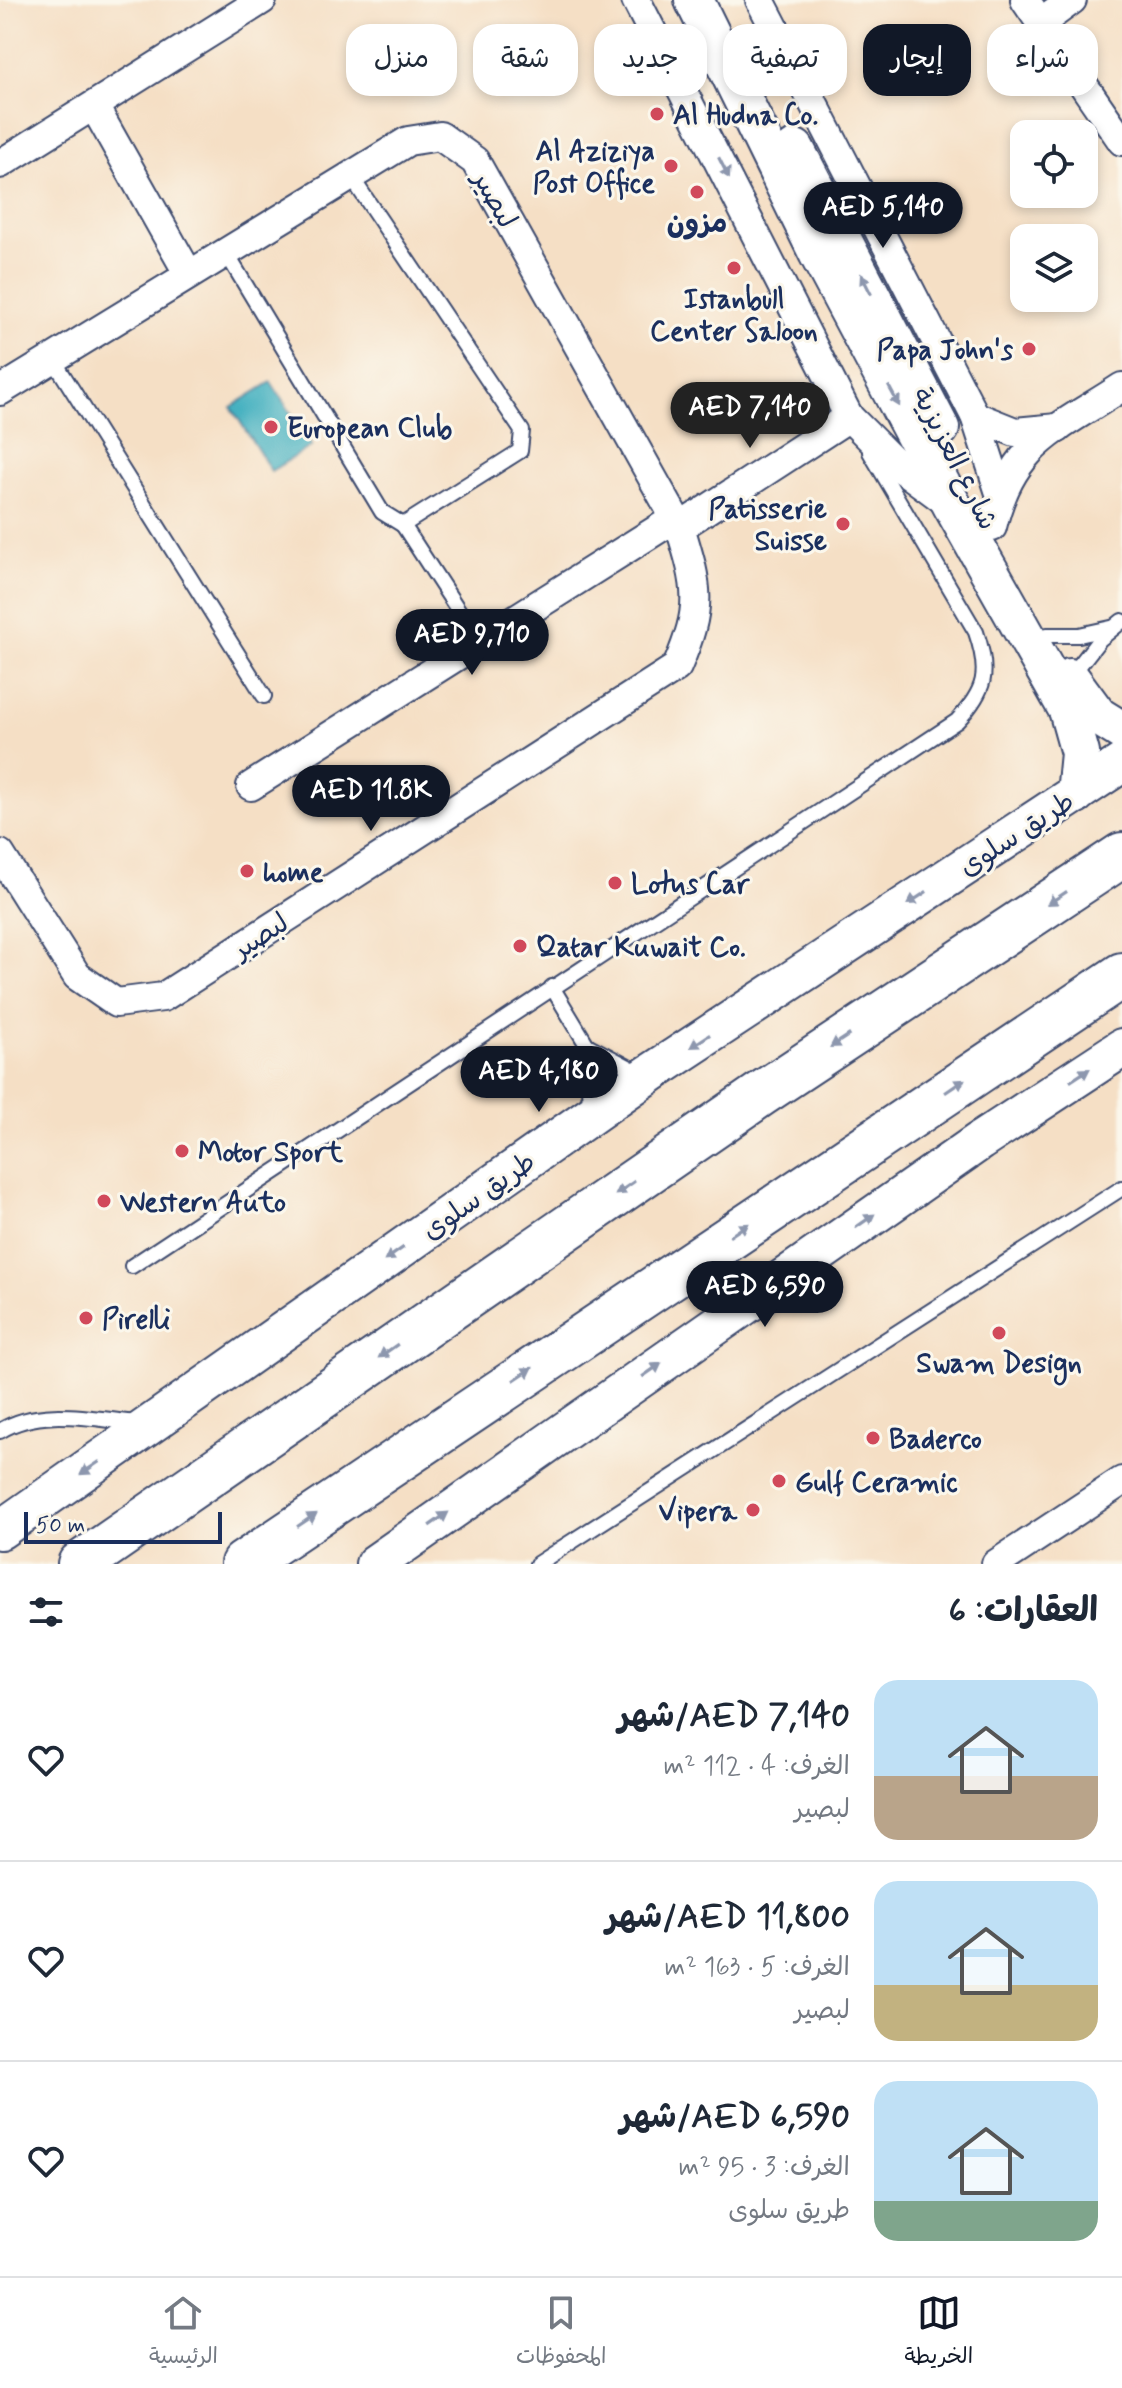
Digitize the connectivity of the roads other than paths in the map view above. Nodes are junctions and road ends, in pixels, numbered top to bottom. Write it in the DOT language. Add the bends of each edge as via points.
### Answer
graph roads {
  1 [pos="262,0"];
  2 [pos="636,0"];
  3 [pos="694,0"];
  4 [pos="720,0"];
  5 [pos="760,0"];
  6 [pos="1072,0"];
  7 [pos="1033,12"];
  8 [pos="94,106"];
  9 [pos="1122,141"];
  10 [pos="0,164"];
  11 [pos="350,175"];
  12 [pos="225,251"];
  13 [pos="188,273"];
  14 [pos="53,359"];
  15 [pos="1122,387"];
  16 [pos="0,391"];
  17 [pos="975,416"];
  18 [pos="849,417"];
  19 [pos="1059,428"];
  20 [pos="953,507"];
  21 [pos="996,510"];
  22 [pos="403,525"];
  23 [pos="680,527"];
  24 [pos="1117,624"];
  25 [pos="1047,635"];
  26 [pos="479,642"];
  27 [pos="1070,678"];
  28 [pos="264,696"];
  29 [pos="1122,731"];
  30 [pos="1122,763"];
  31 [pos="251,786"];
  32 [pos="1076,794"];
  33 [pos="0,854"];
  34 [pos="1122,855"];
  35 [pos="1122,975"];
  36 [pos="552,987"];
  37 [pos="587,1045"];
  38 [pos="1122,1048"];
  39 [pos="651,1073"];
  40 [pos="590,1116"];
  41 [pos="1122,1188"];
  42 [pos="132,1266"];
  43 [pos="153,1425"];
  44 [pos="0,1431"];
  45 [pos="1122,1481"];
  46 [pos="0,1530"];
  47 [pos="80,1564"];
  48 [pos="243,1564"];
  49 [pos="375,1564"];
  50 [pos="537,1564"];
  51 [pos="996,1564"];
  1 -- 8 [label="street"];
  2 -- 18 [label="street, شارع العزيزية, one-way"];
  3 -- 20 [label="main road, شارع العزيزية, one-way" via="818,253"];
  21 -- 4 [label="main road, شارع العزيزية, one-way"];
  5 -- 17 [label="street, شارع العزيزية"];
  6 -- 7 [label="street"];
  7 -- 9 [label="street"];
  8 -- 10 [label="street"];
  8 -- 13 [label="street"];
  11 -- 12 [label="street, لبصير"];
  11 -- 22 [label="lane" via="522,431 520,451"];
  11 -- 23 [label="street, لبصير" via="408,141 440,136 475,161"];
  12 -- 13 [label="street, لبصير"];
  12 -- 22 [label="lane" via="382,512"];
  13 -- 14 [label="street, لبصير"];
  14 -- 16 [label="street, لبصير"];
  14 -- 28 [label="lane"];
  15 -- 19 [label="street"];
  17 -- 19 [label="street" via="1015,432"];
  17 -- 21 [label="street, شارع العزيزية"];
  18 -- 20 [label="street, شارع العزيزية" via="898,466"];
  18 -- 23 [label="street"];
  18 -- 36 [label="lane" via="976,632 984,655 984,681 975,701 957,721"];
  19 -- 21 [label="street" via="1012,469"];
  20 -- 32 [label="main road, شارع العزيزية" via="1068,710 1080,753"];
  21 -- 25 [label="main road, شارع العزيزية"];
  22 -- 26 [label="lane"];
  23 -- 26 [label="street" via="666,524"];
  23 -- 33 [label="street, لبصير" via="695,575 696,623 677,667 163,997 116,1003 77,976"];
  24 -- 25 [label="lane" via="1079,635"];
  24 -- 27 [label="lane"];
  25 -- 27 [label="main road, شارع العزيزية"];
  26 -- 31 [label="street"];
  27 -- 29 [label="main road, شارع العزيزية" via="1098,716"];
  30 -- 32 [label="main road, طريق سلوى"];
  32 -- 39 [label="main road, طريق سلوى, one-way"];
  34 -- 47 [label="highway, one-way" via="761,1094"];
  48 -- 35 [label="highway, one-way"];
  36 -- 37 [label="lane"];
  36 -- 42 [label="lane"];
  37 -- 39 [label="lane"];
  37 -- 40 [label="lane"];
  49 -- 38 [label="main road, one-way" via="980,1141"];
  39 -- 40 [label="main road, طريق سلوى"];
  40 -- 43 [label="main road, طريق سلوى, one-way"];
  41 -- 50 [label="lane"];
  43 -- 44 [label="lane" via="77,1417 17,1420"];
  43 -- 46 [label="main road, طريق سلوى, one-way"];
  45 -- 51 [label="street"];
}
